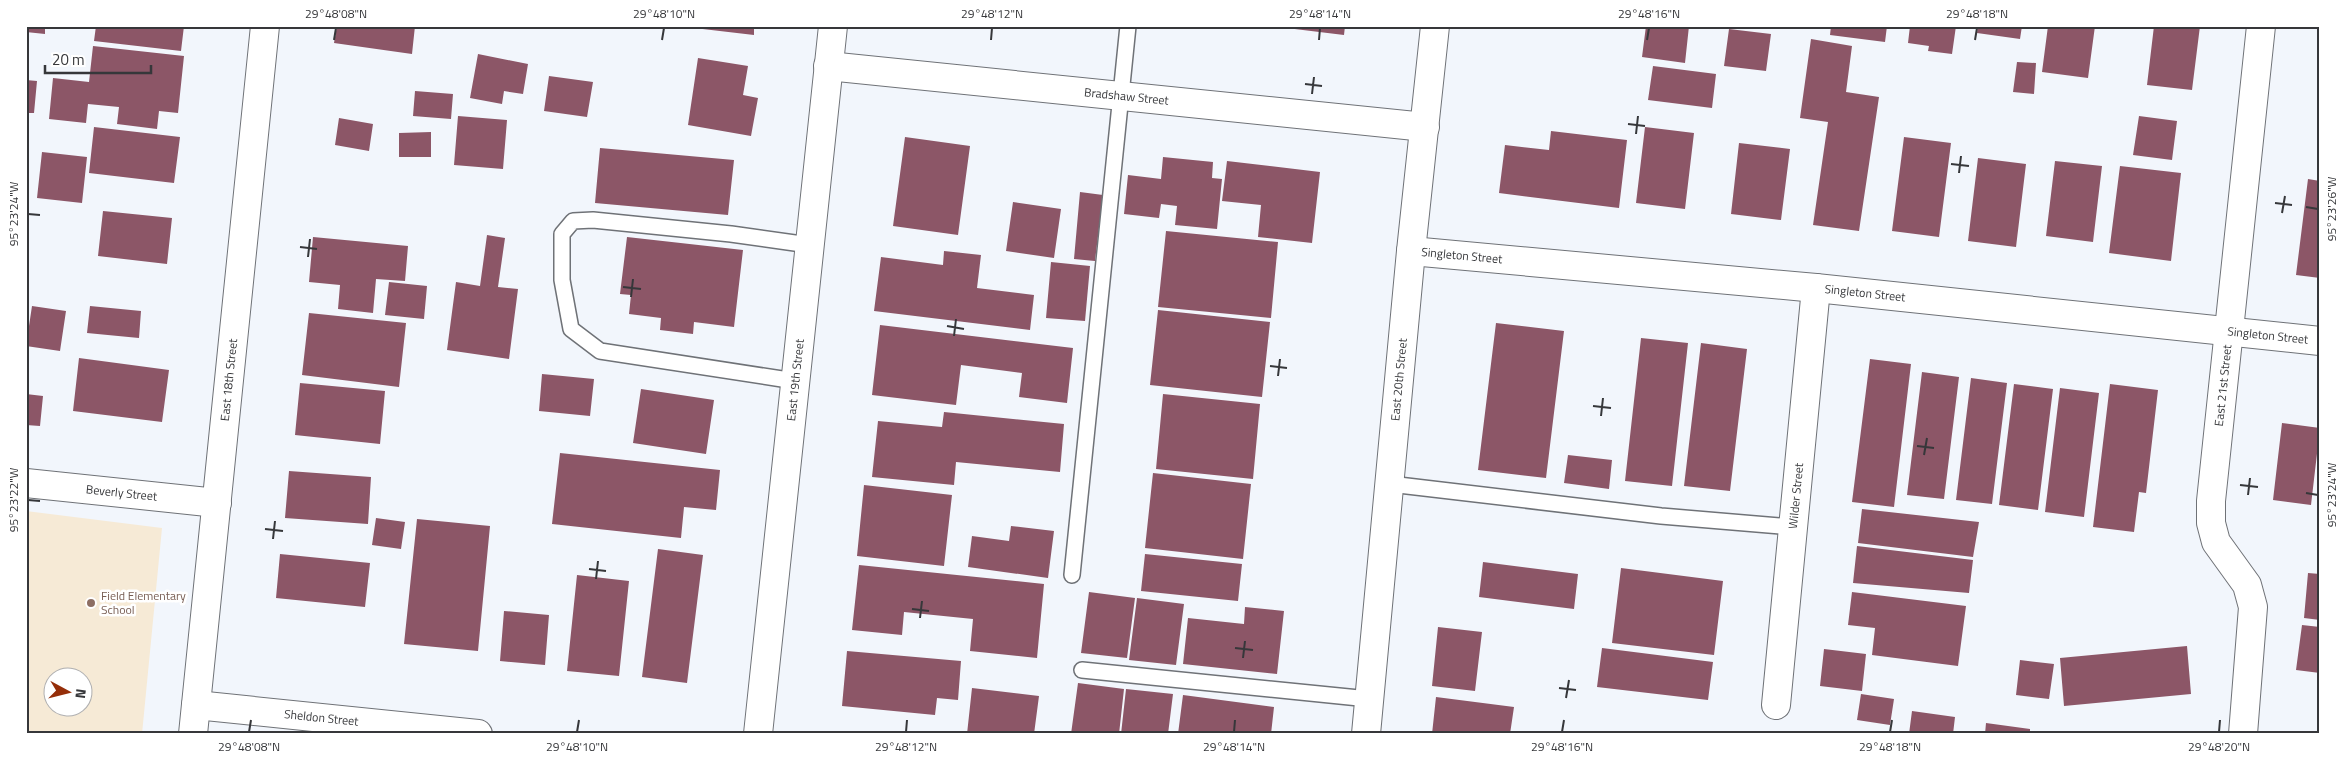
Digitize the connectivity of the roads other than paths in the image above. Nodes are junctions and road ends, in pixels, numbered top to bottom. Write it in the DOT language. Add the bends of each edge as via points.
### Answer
graph roads {
  1 [pos="265,26"];
  2 [pos="832,26"];
  3 [pos="1128,26"];
  4 [pos="1435,26"];
  5 [pos="2261,26"];
  6 [pos="828,66"];
  7 [pos="1120,95"];
  8 [pos="1425,126"];
  9 [pos="809,245"];
  10 [pos="1411,251"];
  11 [pos="1816,288"];
  12 [pos="2229,331"];
  13 [pos="2320,341"];
  14 [pos="795,380"];
  15 [pos="26,483"];
  16 [pos="1390,484"];
  17 [pos="218,503"];
  18 [pos="1793,527"];
  19 [pos="1072,575"];
  20 [pos="1082,670"];
  21 [pos="1369,699"];
  22 [pos="1776,704"];
  23 [pos="196,705"];
  24 [pos="192,734"];
  25 [pos="478,734"];
  26 [pos="758,734"];
  27 [pos="1366,734"];
  28 [pos="2243,734"];
  1 -- 17 [label="street, East 18th Street"];
  2 -- 6 [label="street, East 19th Street"];
  3 -- 7 [label="lane"];
  4 -- 8 [label="street, East 20th Street"];
  5 -- 12 [label="street, East 21st Street"];
  6 -- 7 [label="street, Bradshaw Street"];
  6 -- 9 [label="street, East 19th Street"];
  7 -- 8 [label="street, Bradshaw Street"];
  7 -- 19 [label="lane"];
  8 -- 10 [label="street, East 20th Street"];
  9 -- 14 [label="street, East 19th Street"];
  9 -- 14 [label="lane" via="593,220 573,221 562,234 562,280 571,329 600,351"];
  10 -- 11 [label="street, Singleton Street"];
  10 -- 16 [label="street, East 20th Street"];
  11 -- 12 [label="street, Singleton Street"];
  11 -- 18 [label="street, Wilder Street"];
  12 -- 13 [label="street, Singleton Street"];
  12 -- 28 [label="street, East 21st Street" via="2211,524 2216,542 2247,584 2253,608"];
  14 -- 26 [label="street, East 19th Street"];
  15 -- 17 [label="street, Beverly Street"];
  16 -- 18 [label="lane" via="1661,516"];
  16 -- 21 [label="street, East 20th Street"];
  17 -- 23 [label="street, East 18th Street"];
  18 -- 22 [label="street, Wilder Street"];
  20 -- 21 [label="lane"];
  21 -- 27 [label="street, East 20th Street"];
  23 -- 24 [label="street, East 18th Street"];
  23 -- 25 [label="street, Sheldon Street"];
}
